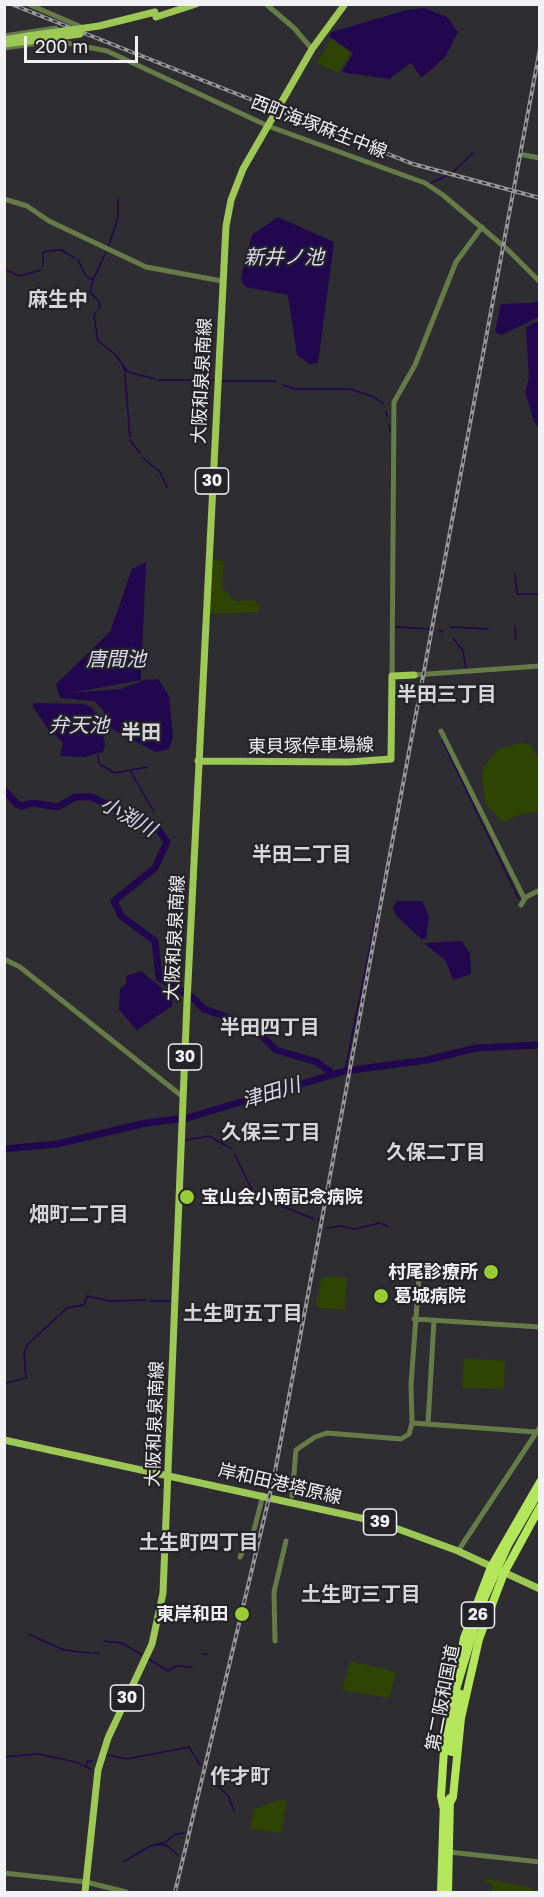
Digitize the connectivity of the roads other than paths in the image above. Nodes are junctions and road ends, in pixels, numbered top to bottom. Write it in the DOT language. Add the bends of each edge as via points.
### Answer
graph roads {
  1 [pos="28,4"];
  2 [pos="179,4"];
  3 [pos="195,4"];
  4 [pos="266,4"];
  5 [pos="345,4"];
  6 [pos="155,14"];
  7 [pos="4,38"];
  8 [pos="28,39"];
  9 [pos="62,41"];
  10 [pos="76,44"];
  11 [pos="4,46"];
  12 [pos="312,49"];
  13 [pos="268,126"];
  14 [pos="524,155"];
  15 [pos="540,158"];
  16 [pos="4,198"];
  17 [pos="482,227"];
  18 [pos="222,281"];
  19 [pos="540,282"];
  20 [pos="540,666"];
  21 [pos="392,675"];
  22 [pos="414,675"];
  23 [pos="441,730"];
  24 [pos="198,761"];
  25 [pos="540,890"];
  26 [pos="524,898"];
  27 [pos="521,905"];
  28 [pos="4,959"];
  29 [pos="183,1097"];
  30 [pos="419,1277"];
  31 [pos="414,1319"];
  32 [pos="434,1320"];
  33 [pos="540,1327"];
  34 [pos="412,1423"];
  35 [pos="428,1424"];
  36 [pos="538,1429"];
  37 [pos="4,1440"];
  38 [pos="169,1474"];
  39 [pos="540,1482"];
  40 [pos="540,1490"];
  41 [pos="263,1495"];
  42 [pos="292,1496"];
  43 [pos="540,1499"];
  44 [pos="540,1507"];
  45 [pos="286,1541"];
  46 [pos="458,1551"];
  47 [pos="240,1557"];
  48 [pos="491,1567"];
  49 [pos="504,1573"];
  50 [pos="540,1589"];
  51 [pos="275,1641"];
  52 [pos="450,1752"];
  53 [pos="447,1804"];
  54 [pos="449,1852"];
  55 [pos="540,1862"];
  56 [pos="4,1873"];
  57 [pos="86,1882"];
  58 [pos="85,1893"];
  59 [pos="126,1893"];
  60 [pos="441,1893"];
  61 [pos="448,1893"];
  1 -- 10 [label="street" via="81,27"];
  2 -- 6 [label="main road"];
  3 -- 6 [label="main road"];
  4 -- 12 [label="street"];
  5 -- 12 [label="main road, 大阪和泉泉南線 / 30"];
  6 -- 8 [label="main road, bridge"];
  7 -- 8 [label="main road"];
  7 -- 9 [label="street" via="56,28"];
  8 -- 11 [label="main road"];
  9 -- 10 [label="street, 西町海塚麻生中線"];
  9 -- 11 [label="street"];
  10 -- 13 [label="street, 西町海塚麻生中線" via="107,51"];
  12 -- 13 [label="main road, 大阪和泉泉南線 / 30"];
  13 -- 17 [label="street, 西町海塚麻生中線" via="425,183"];
  13 -- 18 [label="main road, 大阪和泉泉南線 / 30" via="241,172 229,206"];
  14 -- 15 [label="street"];
  16 -- 18 [label="street" via="147,267"];
  17 -- 19 [label="street, 西町海塚麻生中線"];
  17 -- 21 [label="street" via="456,262 415,365 394,402"];
  18 -- 24 [label="main road, 大阪和泉泉南線 / 30"];
  20 -- 22 [label="street"];
  21 -- 22 [label="main road"];
  21 -- 24 [label="main road, 東貝塚停車場線" via="391,759"];
  23 -- 26 [label="street"];
  24 -- 29 [label="main road, 大阪和泉泉南線 / 30"];
  25 -- 26 [label="street"];
  26 -- 27 [label="street"];
  28 -- 29 [label="street" via="20,967"];
  29 -- 38 [label="main road, 大阪和泉泉南線 / 30"];
  30 -- 31 [label="street"];
  31 -- 32 [label="street"];
  31 -- 34 [label="street"];
  32 -- 33 [label="street"];
  32 -- 35 [label="street"];
  34 -- 35 [label="street"];
  34 -- 42 [label="street" via="404,1439 327,1432 297,1448"];
  35 -- 36 [label="street"];
  36 -- 46 [label="street"];
  37 -- 38 [label="main road, 岸和田港塔原線 / 39"];
  38 -- 41 [label="main road, 岸和田港塔原線 / 39"];
  38 -- 57 [label="main road, 大阪和泉泉南線 / 30" via="159,1623 100,1761 93,1791"];
  39 -- 48 [label="highway, 26"];
  40 -- 52 [label="highway, 第二阪和国道 / 26, bridge" via="505,1550 481,1606 457,1686"];
  41 -- 46 [label="main road, 岸和田港塔原線 / 39" via="379,1522"];
  41 -- 47 [label="street" via="254,1530"];
  43 -- 52 [label="highway, 第二阪和国道 / 26, bridge" via="507,1556 482,1617"];
  44 -- 49 [label="highway, 26"];
  45 -- 51 [label="street" via="274,1592"];
  46 -- 48 [label="main road, 岸和田港塔原線 / 39"];
  48 -- 49 [label="main road, 岸和田港塔原線 / 39"];
  48 -- 53 [label="highway, 26" via="464,1638 453,1684 442,1760"];
  49 -- 50 [label="main road, 岸和田港塔原線 / 39"];
  49 -- 53 [label="highway, 26" via="472,1666 457,1742 453,1797"];
  52 -- 53 [label="highway, 第二阪和国道 / 26"];
  53 -- 54 [label="highway, 第二阪和国道 / 26"];
  53 -- 60 [label="highway, 第二阪和国道 / 26"];
  54 -- 55 [label="street"];
  54 -- 61 [label="highway, 第二阪和国道 / 26"];
  56 -- 57 [label="street"];
  57 -- 58 [label="main road, 大阪和泉泉南線 / 30"];
  57 -- 59 [label="street"];
}
